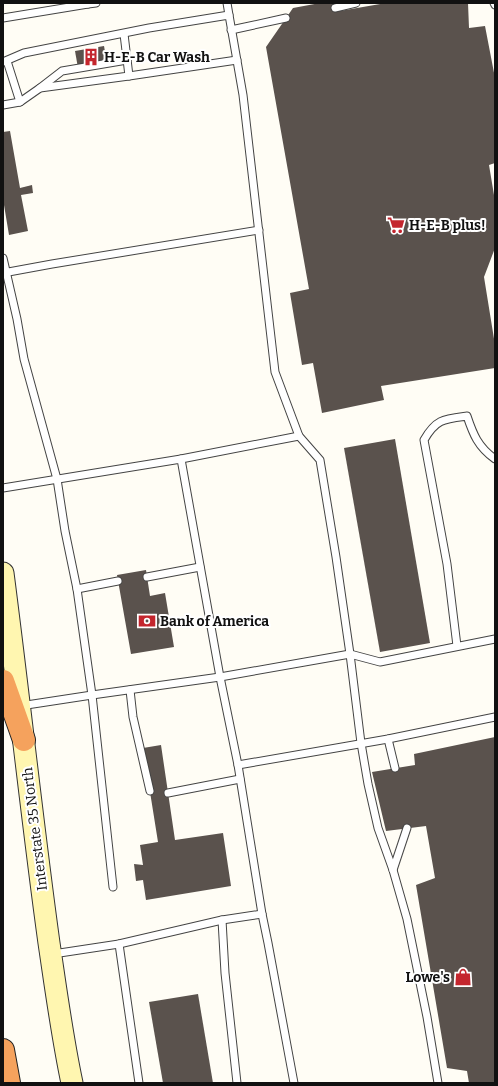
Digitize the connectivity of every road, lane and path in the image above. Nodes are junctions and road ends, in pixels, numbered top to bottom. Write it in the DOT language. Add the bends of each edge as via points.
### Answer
graph roads {
  1 [pos="96,3"];
  2 [pos="227,3"];
  3 [pos="356,3"];
  4 [pos="88,4"];
  5 [pos="335,8"];
  6 [pos="229,15"];
  7 [pos="3,18"];
  8 [pos="286,18"];
  9 [pos="231,30"];
  10 [pos="124,34"];
  11 [pos="127,60"];
  12 [pos="237,60"];
  13 [pos="5,62"];
  14 [pos="129,76"];
  15 [pos="40,88"];
  16 [pos="20,102"];
  17 [pos="3,105"];
  18 [pos="259,230"];
  19 [pos="3,258"];
  20 [pos="5,273"];
  21 [pos="299,436"];
  22 [pos="181,459"];
  23 [pos="495,459"];
  24 [pos="57,478"];
  25 [pos="3,488"];
  26 [pos="200,567"];
  27 [pos="3,573"];
  28 [pos="147,577"];
  29 [pos="118,581"];
  30 [pos="77,589"];
  31 [pos="495,639"];
  32 [pos="457,646"];
  33 [pos="350,654"];
  34 [pos="220,677"];
  35 [pos="3,681"];
  36 [pos="130,690"];
  37 [pos="92,695"];
  38 [pos="20,706"];
  39 [pos="495,717"];
  40 [pos="388,739"];
  41 [pos="24,740"];
  42 [pos="361,743"];
  43 [pos="238,765"];
  44 [pos="395,768"];
  45 [pos="240,779"];
  46 [pos="150,791"];
  47 [pos="168,793"];
  48 [pos="407,828"];
  49 [pos="393,870"];
  50 [pos="113,887"];
  51 [pos="262,914"];
  52 [pos="222,920"];
  53 [pos="119,944"];
  54 [pos="51,955"];
  55 [pos="3,1050"];
  56 [pos="10,1083"];
  57 [pos="72,1083"];
  58 [pos="139,1083"];
  59 [pos="237,1083"];
  60 [pos="294,1083"];
  61 [pos="438,1083"];
  1 -- 4 [label="lane"];
  2 -- 6 [label="lane"];
  3 -- 5 [label="lane"];
  4 -- 7 [label="lane"];
  6 -- 9 [label="lane"];
  6 -- 10 [label="lane"];
  8 -- 9 [label="lane"];
  9 -- 12 [label="lane"];
  10 -- 11 [label="lane"];
  10 -- 13 [label="lane" via="24,53"];
  11 -- 14 [label="lane"];
  11 -- 15 [label="lane" via="62,71"];
  12 -- 14 [label="lane"];
  12 -- 18 [label="lane"];
  13 -- 16 [label="lane"];
  14 -- 15 [label="lane"];
  15 -- 16 [label="lane"];
  16 -- 17 [label="lane"];
  18 -- 20 [label="lane"];
  18 -- 21 [label="lane" via="275,372"];
  19 -- 20 [label="lane"];
  20 -- 24 [label="lane" via="24,359"];
  21 -- 22 [label="lane"];
  21 -- 33 [label="lane" via="320,460"];
  22 -- 24 [label="lane"];
  22 -- 26 [label="lane"];
  23 -- 32 [label="lane" via="474,437 467,416 446,418 431,427 424,440 447,564"];
  24 -- 25 [label="lane"];
  24 -- 30 [label="lane"];
  26 -- 28 [label="lane"];
  26 -- 34 [label="lane"];
  27 -- 38 [label="main road, Interstate 35 North"];
  29 -- 30 [label="lane"];
  30 -- 37 [label="lane"];
  31 -- 32 [label="lane"];
  32 -- 33 [label="lane" via="380,662"];
  33 -- 34 [label="lane"];
  33 -- 42 [label="lane"];
  34 -- 36 [label="lane"];
  34 -- 43 [label="lane"];
  35 -- 41 [label="highway"];
  36 -- 37 [label="lane"];
  36 -- 46 [label="lane" via="133,717"];
  37 -- 38 [label="lane"];
  37 -- 50 [label="lane"];
  38 -- 41 [label="main road, Interstate 35 North"];
  39 -- 40 [label="lane"];
  40 -- 42 [label="lane"];
  40 -- 44 [label="lane"];
  41 -- 54 [label="main road, Interstate 35 North"];
  42 -- 43 [label="lane"];
  42 -- 49 [label="lane" via="378,828"];
  43 -- 45 [label="lane"];
  45 -- 47 [label="lane"];
  45 -- 51 [label="lane"];
  48 -- 49 [label="lane"];
  49 -- 61 [label="lane" via="416,964"];
  51 -- 52 [label="lane"];
  51 -- 60 [label="lane"];
  52 -- 53 [label="lane"];
  52 -- 59 [label="lane" via="224,973"];
  53 -- 54 [label="lane"];
  53 -- 58 [label="lane"];
  54 -- 57 [label="main road, Interstate 35 North"];
  55 -- 56 [label="highway"];
}
